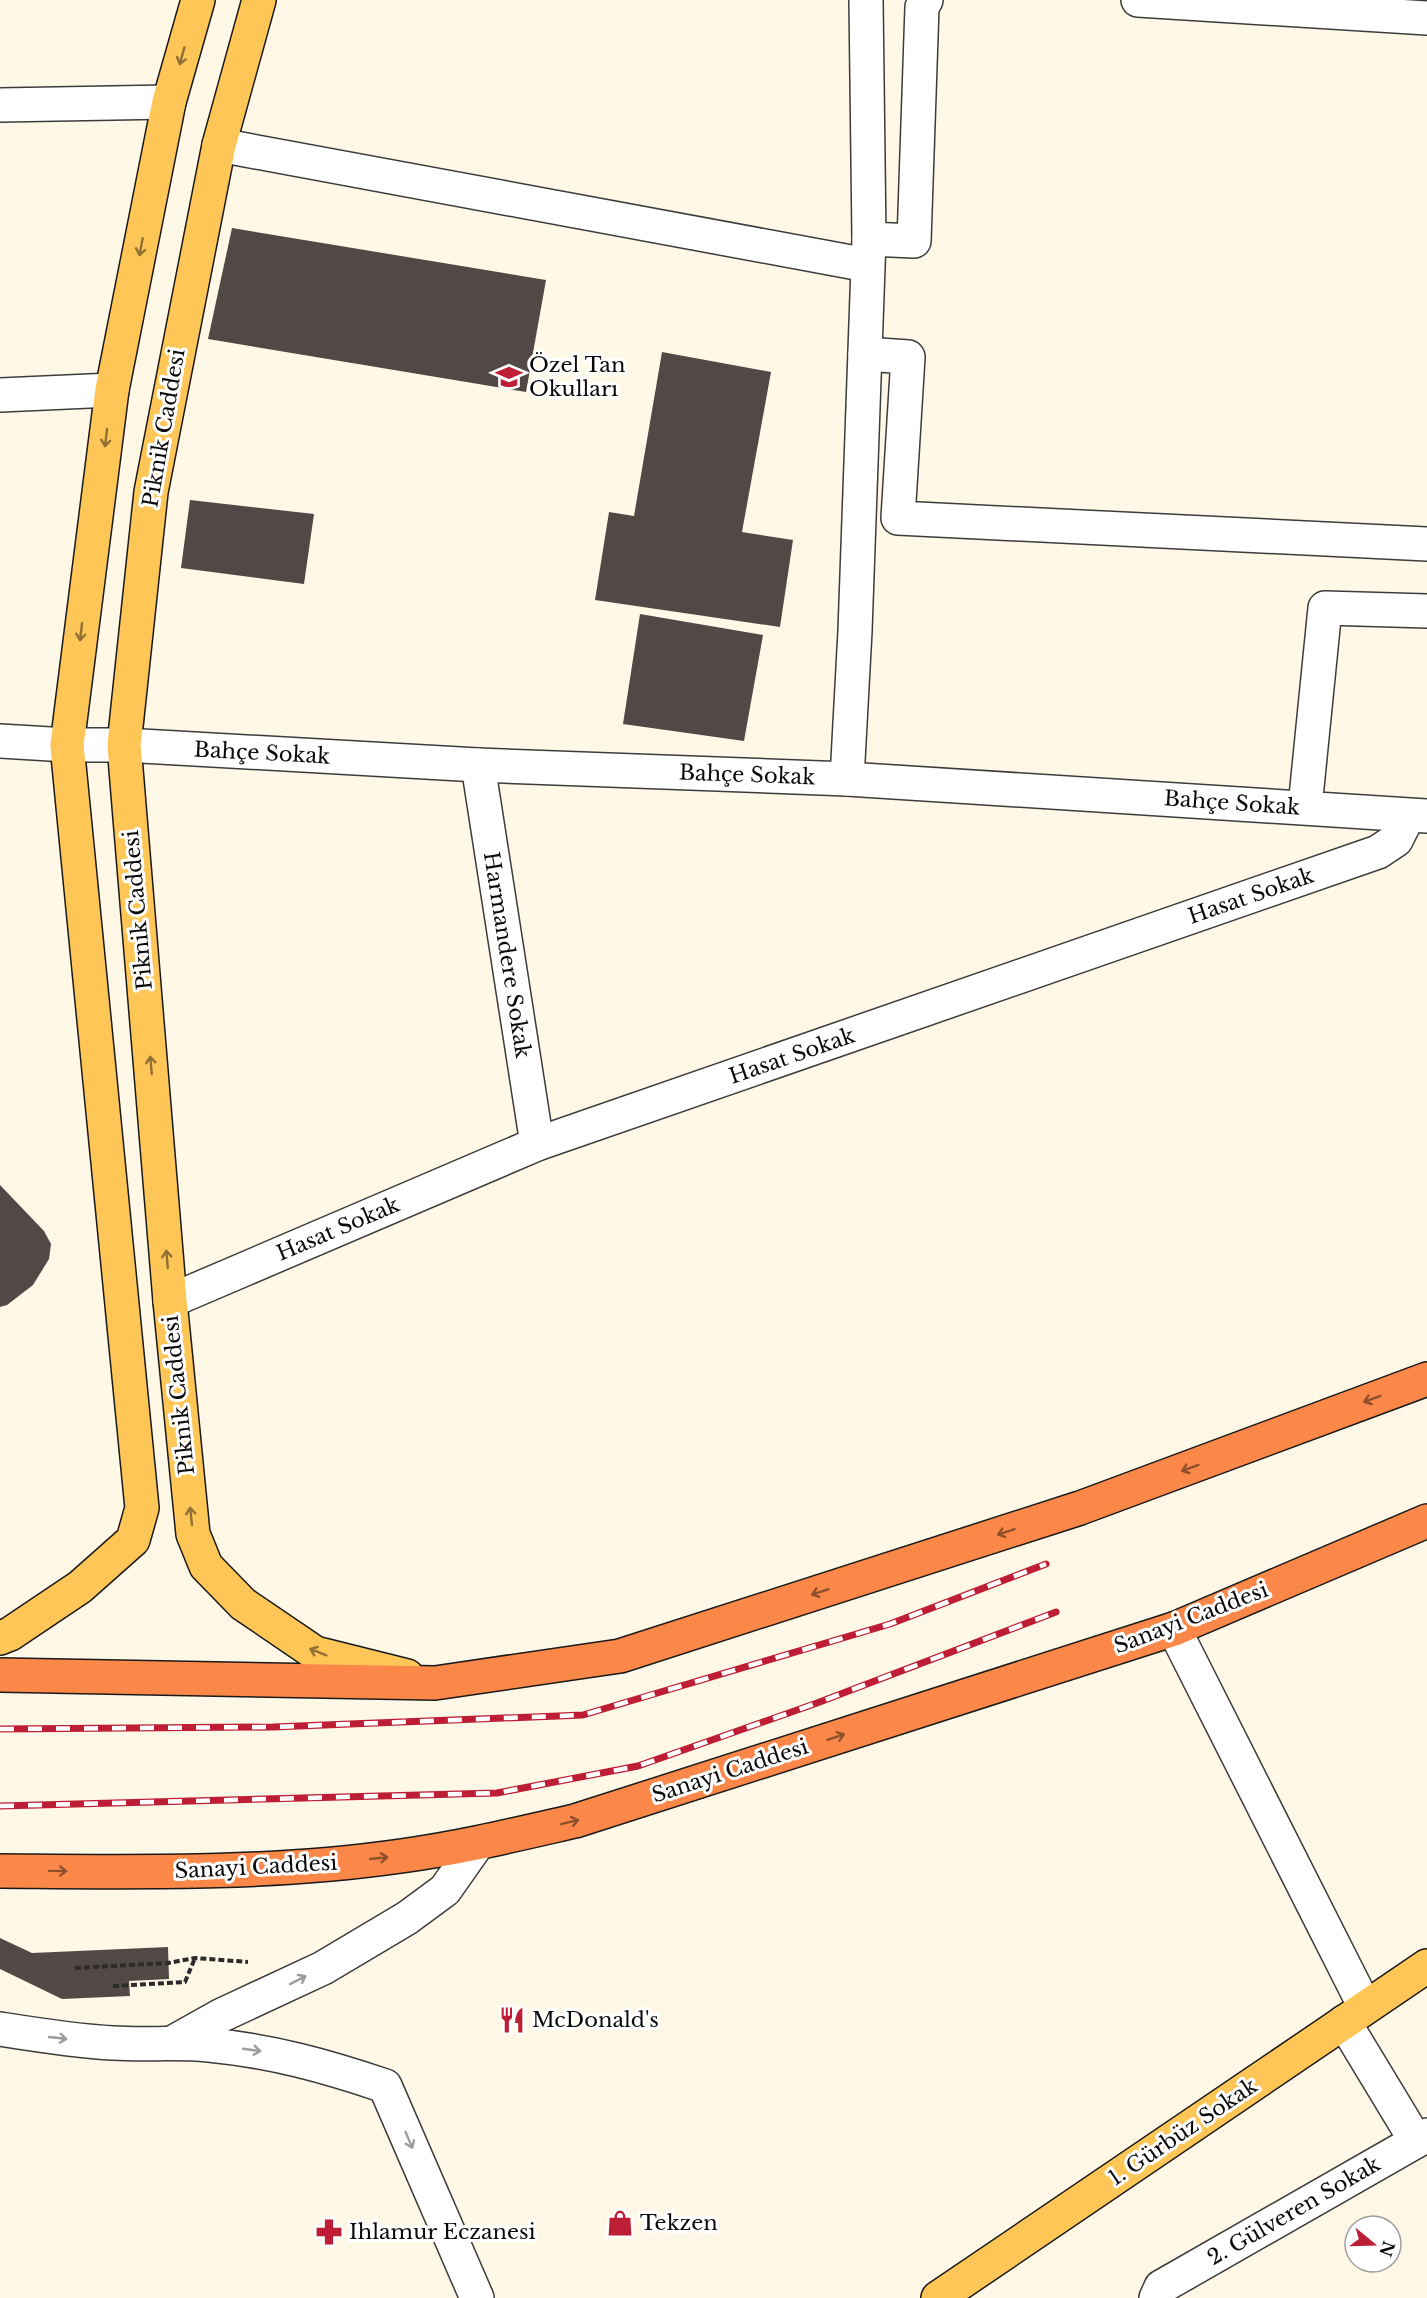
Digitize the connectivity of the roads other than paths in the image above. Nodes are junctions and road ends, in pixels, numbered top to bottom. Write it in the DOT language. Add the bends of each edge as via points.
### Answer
graph roads {
  1 [pos="198,0"];
  2 [pos="259,0"];
  3 [pos="866,0"];
  4 [pos="926,0"];
  5 [pos="1138,0"];
  6 [pos="1427,18"];
  7 [pos="170,102"];
  8 [pos="0,105"];
  9 [pos="219,145"];
  10 [pos="868,252"];
  11 [pos="865,354"];
  12 [pos="112,390"];
  13 [pos="0,395"];
  14 [pos="1427,544"];
  15 [pos="1427,611"];
  16 [pos="0,741"];
  17 [pos="67,746"];
  18 [pos="124,746"];
  19 [pos="478,765"];
  20 [pos="847,779"];
  21 [pos="1305,807"];
  22 [pos="1417,816"];
  23 [pos="537,1144"];
  24 [pos="170,1301"];
  25 [pos="1427,1379"];
  26 [pos="1427,1521"];
  27 [pos="1174,1629"];
  28 [pos="0,1638"];
  29 [pos="0,1675"];
  30 [pos="435,1683"];
  31 [pos="477,1844"];
  32 [pos="0,1870"];
  33 [pos="1427,1965"];
  34 [pos="1354,2015"];
  35 [pos="0,2029"];
  36 [pos="170,2044"];
  37 [pos="1422,2138"];
  38 [pos="1158,2292"];
  39 [pos="477,2298"];
  40 [pos="938,2298"];
  1 -- 7 [label="main road, one-way"];
  2 -- 9 [label="main road, Piknik Caddesi"];
  3 -- 10 [label="street"];
  4 -- 10 [label="street" via="922,8 914,241"];
  5 -- 6 [label="street"];
  7 -- 8 [label="street"];
  7 -- 12 [label="main road, one-way"];
  9 -- 10 [label="street"];
  9 -- 18 [label="main road, Piknik Caddesi" via="151,492"];
  10 -- 11 [label="street"];
  11 -- 14 [label="street" via="908,357 898,518"];
  11 -- 20 [label="street"];
  12 -- 13 [label="street"];
  12 -- 17 [label="main road, one-way"];
  15 -- 21 [label="street" via="1325,608"];
  16 -- 17 [label="street, Bahçe Sokak"];
  17 -- 18 [label="street, Bahçe Sokak"];
  17 -- 28 [label="main road" via="142,1508 134,1540 80,1587"];
  18 -- 19 [label="street, Bahçe Sokak"];
  24 -- 18 [label="main road, Piknik Caddesi, one-way"];
  19 -- 20 [label="street, Bahçe Sokak"];
  19 -- 23 [label="street, Harmandere Sokak"];
  20 -- 21 [label="street, Bahçe Sokak"];
  21 -- 22 [label="street, Bahçe Sokak"];
  22 -- 23 [label="street, Hasat Sokak" via="1396,840 1378,852"];
  23 -- 24 [label="street, Hasat Sokak"];
  30 -- 24 [label="main road, Piknik Caddesi, one-way" via="315,1653 243,1604 206,1566 193,1534"];
  25 -- 30 [label="highway, one-way" via="1080,1508 620,1656"];
  26 -- 27 [label="highway, Sanayi Caddesi"];
  31 -- 27 [label="highway, Sanayi Caddesi, one-way" via="576,1821"];
  27 -- 34 [label="street"];
  29 -- 30 [label="highway"];
  32 -- 31 [label="highway, Sanayi Caddesi, one-way" via="239,1870 400,1856"];
  36 -- 31 [label="street, one-way" via="323,1968 406,1918 445,1890"];
  33 -- 34 [label="main road, 1. Gürbüz Sokak"];
  34 -- 37 [label="street"];
  34 -- 40 [label="main road, 1. Gürbüz Sokak"];
  35 -- 36 [label="street, one-way" via="53,2038"];
  36 -- 39 [label="street, one-way" via="261,2052 319,2064 386,2086"];
  37 -- 38 [label="street, 2. Gülveren Sokak"];
}
